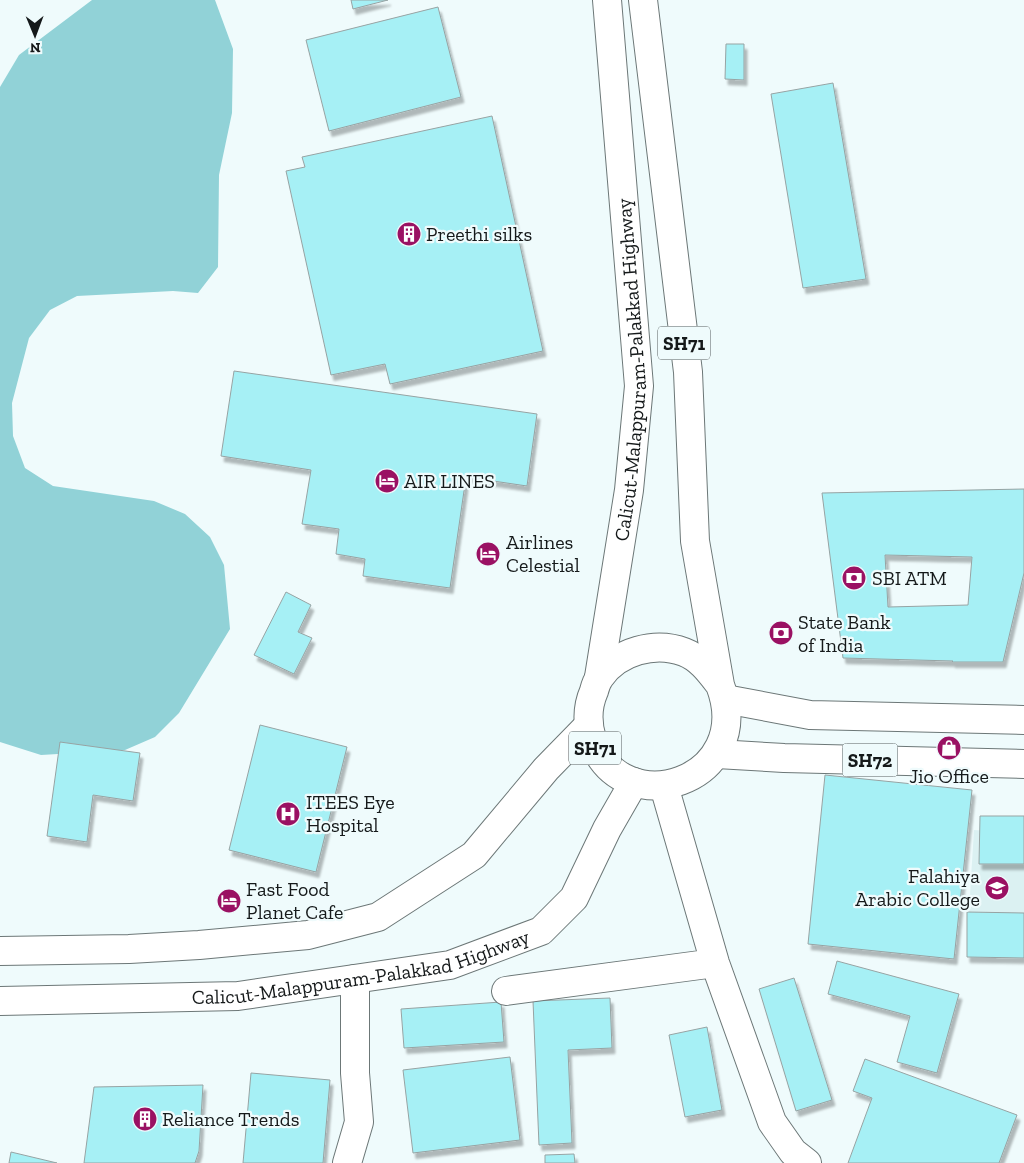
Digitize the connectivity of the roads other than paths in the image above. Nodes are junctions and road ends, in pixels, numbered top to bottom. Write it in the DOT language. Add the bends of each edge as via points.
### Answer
graph roads {
  1 [pos="607,0"];
  2 [pos="643,0"];
  3 [pos="600,677"];
  4 [pos="722,692"];
  5 [pos="1024,720"];
  6 [pos="588,726"];
  7 [pos="717,754"];
  8 [pos="1024,764"];
  9 [pos="634,782"];
  10 [pos="664,786"];
  11 [pos="0,952"];
  12 [pos="715,963"];
  13 [pos="355,979"];
  14 [pos="506,991"];
  15 [pos="0,1001"];
  16 [pos="347,1163"];
  17 [pos="807,1163"];
  1 -- 3 [label="main road, Calicut-Malappuram-Palakkad Highway / SH71" via="639,386 629,490"];
  2 -- 4 [label="main road, Calicut-Malappuram-Palakkad Highway / SH71" via="688,372 695,541"];
  3 -- 4 [label="main road, Calicut-Malappuram-Palakkad Highway / SH71" via="616,660 638,650 662,647 685,652 706,666"];
  3 -- 6 [label="main road, Calicut-Malappuram-Palakkad Highway / SH71" via="590,701"];
  4 -- 5 [label="main road, SH72" via="810,715"];
  4 -- 7 [label="main road, Calicut-Malappuram-Palakkad Highway / SH71" via="727,718 725,736"];
  6 -- 9 [label="main road, Calicut-Malappuram-Palakkad Highway / SH71" via="596,750 612,770"];
  6 -- 11 [label="main road, Calicut-Malappuram-Palakkad Highway" via="546,770 474,856 378,917 308,935 129,949"];
  7 -- 8 [label="main road, SH72"];
  7 -- 10 [label="main road, Calicut-Malappuram-Palakkad Highway / SH71" via="694,776"];
  9 -- 10 [label="main road, Calicut-Malappuram-Palakkad Highway / SH71"];
  9 -- 13 [label="main road, Calicut-Malappuram-Palakkad Highway" via="574,898 541,931 450,965"];
  10 -- 12 [label="main road"];
  12 -- 14 [label="main road"];
  12 -- 17 [label="main road" via="772,1122 792,1152"];
  13 -- 15 [label="main road, Calicut-Malappuram-Palakkad Highway" via="238,996"];
  13 -- 16 [label="main road" via="354,1073 359,1122"];
}
